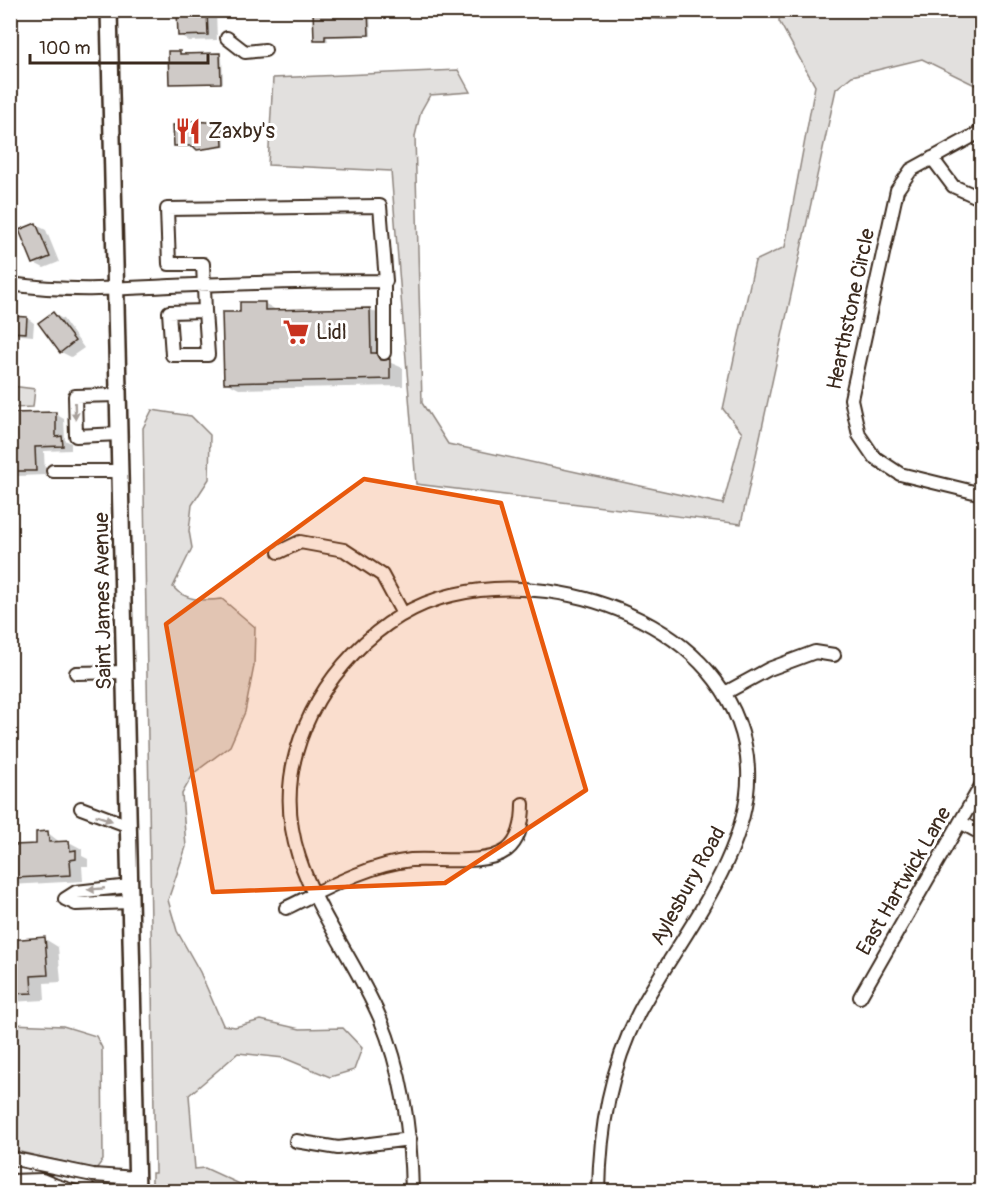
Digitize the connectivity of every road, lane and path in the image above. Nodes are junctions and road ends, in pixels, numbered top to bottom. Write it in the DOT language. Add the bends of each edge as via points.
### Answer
graph roads {
  1 [pos="108,10"];
  2 [pos="227,38"];
  3 [pos="265,50"];
  4 [pos="981,131"];
  5 [pos="932,158"];
  6 [pos="981,199"];
  7 [pos="384,281"];
  8 [pos="10,285"];
  9 [pos="205,285"];
  10 [pos="116,290"];
  11 [pos="205,311"];
  12 [pos="384,353"];
  13 [pos="119,395"];
  14 [pos="120,434"];
  15 [pos="53,471"];
  16 [pos="121,471"];
  17 [pos="981,494"];
  18 [pos="279,552"];
  19 [pos="403,614"];
  20 [pos="834,655"];
  21 [pos="125,672"];
  22 [pos="76,673"];
  23 [pos="725,693"];
  24 [pos="981,784"];
  25 [pos="523,804"];
  26 [pos="81,808"];
  27 [pos="960,822"];
  28 [pos="129,826"];
  29 [pos="981,834"];
  30 [pos="312,895"];
  31 [pos="286,908"];
  32 [pos="860,997"];
  33 [pos="410,1139"];
  34 [pos="296,1141"];
  35 [pos="10,1158"];
  36 [pos="10,1181"];
  37 [pos="136,1185"];
  38 [pos="54,1188"];
  39 [pos="76,1191"];
  40 [pos="412,1191"];
  41 [pos="599,1191"];
  1 -- 10 [label="main road, Saint James Avenue"];
  2 -- 3 [label="street" via="246,52"];
  4 -- 5 [label="street, Hearthstone Circle"];
  5 -- 6 [label="street" via="953,186"];
  5 -- 17 [label="street, Hearthstone Circle" via="911,170 897,190 851,399 859,435 874,457 900,474"];
  7 -- 9 [label="street"];
  7 -- 9 [label="street" via="380,206 167,209 170,264 203,264"];
  7 -- 12 [label="street"];
  8 -- 10 [label="street"];
  9 -- 10 [label="street"];
  9 -- 11 [label="street"];
  10 -- 13 [label="main road, Saint James Avenue"];
  11 -- 11 [label="street" via="169,312 172,355 208,356"];
  13 -- 14 [label="main road, Saint James Avenue"];
  13 -- 14 [label="street, one-way" via="75,396 76,436"];
  14 -- 16 [label="main road, Saint James Avenue"];
  15 -- 16 [label="street"];
  16 -- 21 [label="main road, Saint James Avenue"];
  18 -- 19 [label="street" via="300,542 344,550 382,575"];
  19 -- 23 [label="street, Aylesbury Road" via="449,595 498,587 550,591 623,612 656,628 688,648"];
  19 -- 30 [label="street, Aylesbury Road" via="352,654 316,702 296,752 289,793 301,866"];
  20 -- 23 [label="street" via="815,652 769,669"];
  21 -- 22 [label="street"];
  21 -- 28 [label="main road, Saint James Avenue"];
  23 -- 41 [label="street, Aylesbury Road" via="748,766 744,820 721,874 638,1016 618,1063 604,1110"];
  24 -- 27 [label="street, East Hartwick Lane"];
  25 -- 30 [label="street" via="523,826 507,850 482,858 411,860 388,865"];
  26 -- 28 [label="street, one-way"];
  27 -- 29 [label="street"];
  27 -- 32 [label="street, East Hartwick Lane"];
  28 -- 37 [label="main road, Saint James Avenue"];
  30 -- 31 [label="street"];
  30 -- 33 [label="street, Aylesbury Road" via="379,1016 396,1063"];
  33 -- 34 [label="street" via="338,1148"];
  33 -- 40 [label="street, Aylesbury Road"];
  35 -- 37 [label="street"];
  36 -- 38 [label="street" via="42,1180"];
  38 -- 39 [label="street"];
}
